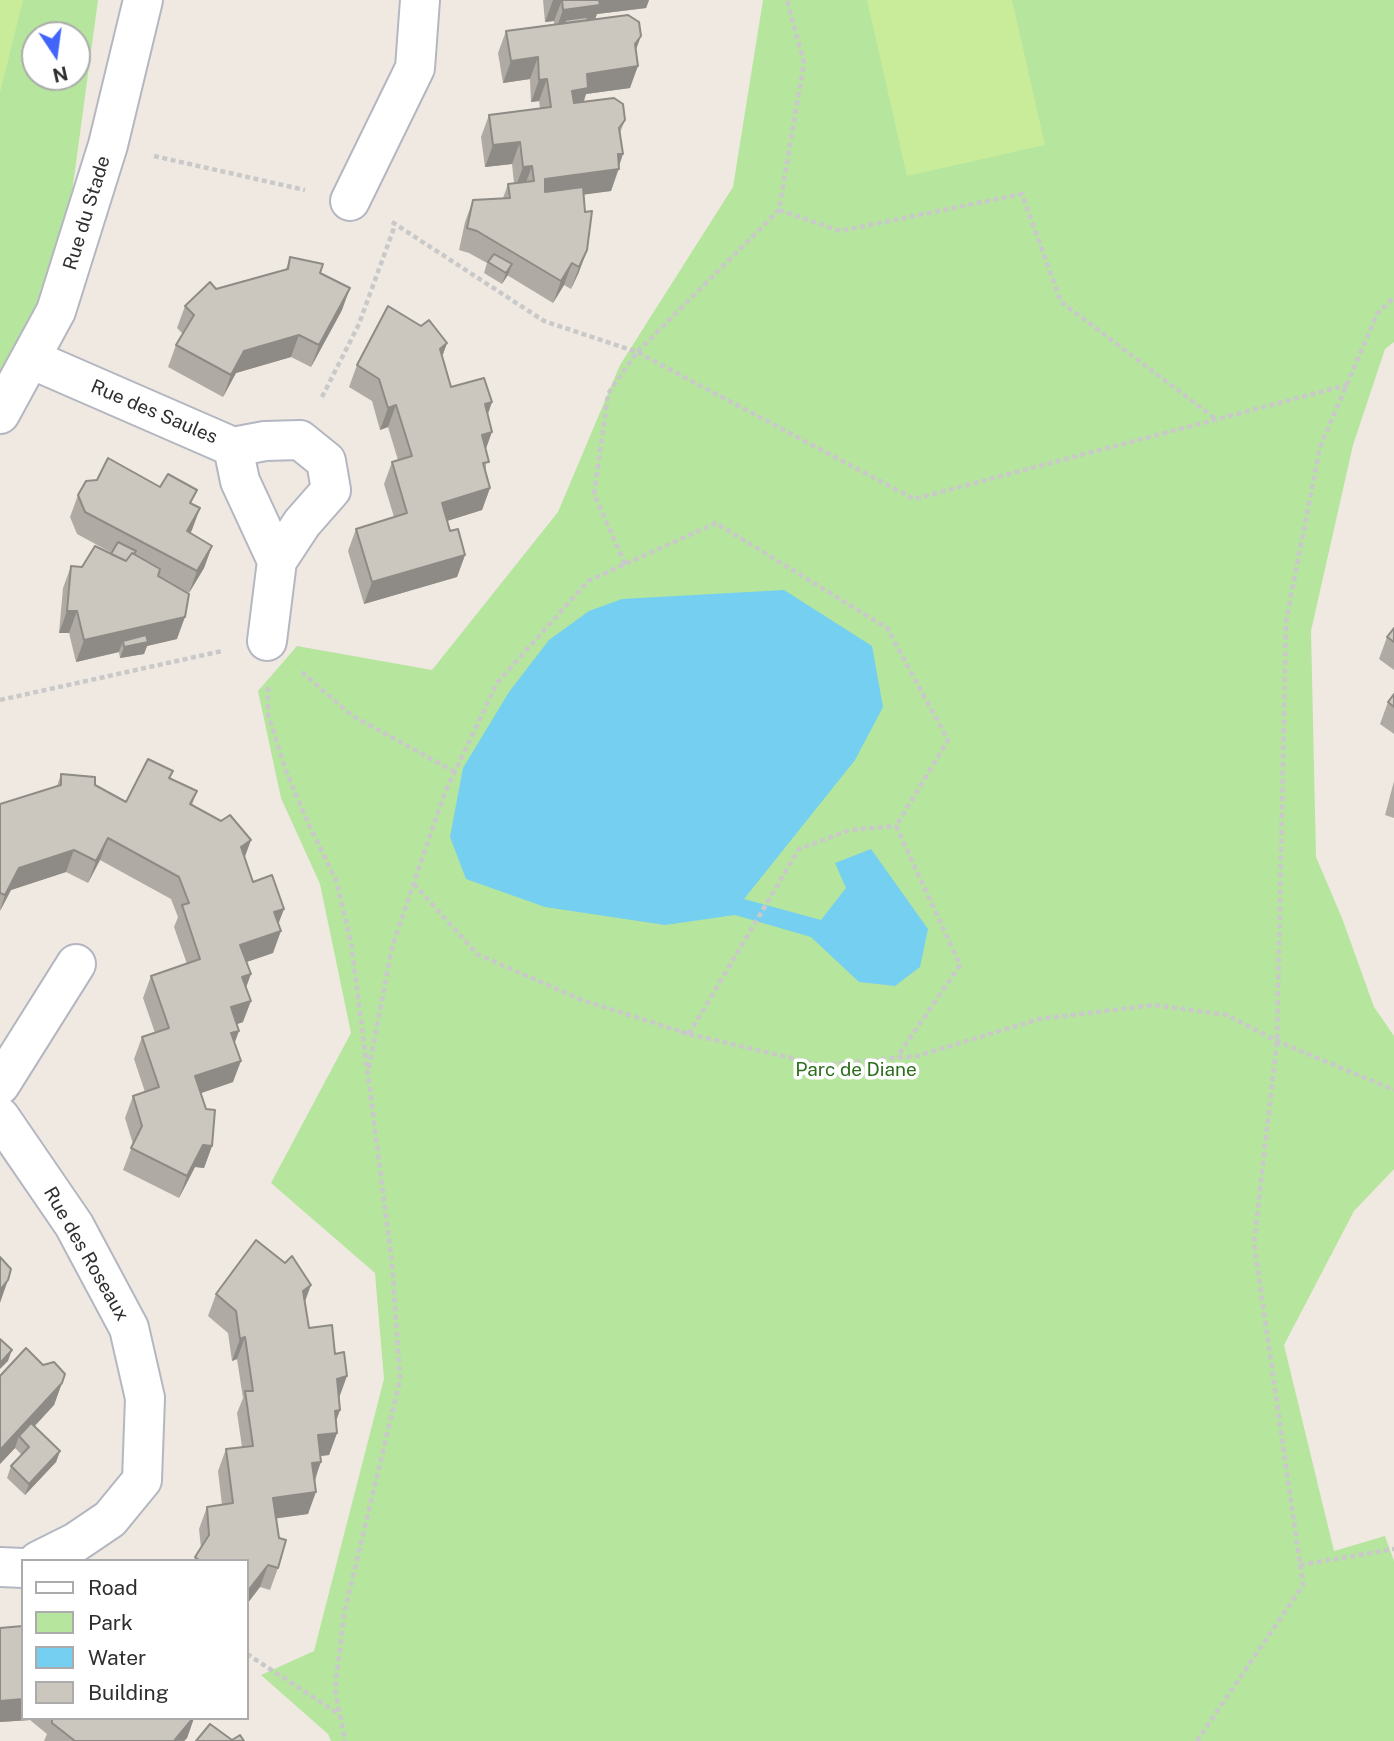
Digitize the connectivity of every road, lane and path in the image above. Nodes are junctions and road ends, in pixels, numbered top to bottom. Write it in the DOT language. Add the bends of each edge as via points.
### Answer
graph roads {
  1 [pos="143,0"];
  2 [pos="420,0"];
  3 [pos="787,0"];
  4 [pos="108,145"];
  5 [pos="350,201"];
  6 [pos="779,209"];
  7 [pos="396,224"];
  8 [pos="1394,297"];
  9 [pos="638,352"];
  10 [pos="31,359"];
  11 [pos="1347,385"];
  12 [pos="0,414"];
  13 [pos="1216,419"];
  14 [pos="300,440"];
  15 [pos="233,447"];
  16 [pos="277,561"];
  17 [pos="625,564"];
  18 [pos="267,641"];
  19 [pos="0,700"];
  20 [pos="454,772"];
  21 [pos="897,826"];
  22 [pos="413,884"];
  23 [pos="76,964"];
  24 [pos="689,1034"];
  25 [pos="1276,1041"];
  26 [pos="896,1058"];
  27 [pos="369,1072"];
  28 [pos="0,1085"];
  29 [pos="1394,1090"];
  30 [pos="0,1116"];
  31 [pos="1394,1549"];
  32 [pos="42,1559"];
  33 [pos="1300,1565"];
  34 [pos="0,1567"];
  35 [pos="21,1568"];
  36 [pos="248,1655"];
  37 [pos="340,1715"];
  38 [pos="345,1741"];
  39 [pos="1198,1741"];
  1 -- 4 [label="street, Rue du Stade"];
  2 -- 5 [label="street" via="415,68"];
  3 -- 6 [label="path" via="804,64"];
  4 -- 5 [label="path"];
  4 -- 10 [label="street, Rue du Stade" via="57,311"];
  5 -- 7 [label="path"];
  6 -- 9 [label="path"];
  6 -- 13 [label="path" via="840,231 1022,194 1061,302"];
  7 -- 9 [label="path" via="544,321"];
  7 -- 14 [label="path" via="359,324"];
  8 -- 11 [label="path" via="1377,314"];
  9 -- 13 [label="path" via="914,499"];
  9 -- 17 [label="path" via="608,394 594,494"];
  10 -- 12 [label="street, Rue du Stade"];
  10 -- 15 [label="street, Rue des Saules"];
  11 -- 13 [label="path"];
  11 -- 25 [label="path" via="1320,447 1286,621"];
  14 -- 15 [label="street, Rue des Saules"];
  14 -- 16 [label="street" via="326,461 331,490"];
  15 -- 16 [label="street" via="240,481"];
  16 -- 18 [label="street"];
  17 -- 20 [label="path" via="588,581 497,683"];
  17 -- 21 [label="path" via="716,523 887,628 948,740"];
  18 -- 19 [label="path"];
  18 -- 20 [label="path" via="351,715"];
  18 -- 27 [label="path" via="268,714 286,771 336,880 351,942"];
  20 -- 22 [label="path"];
  21 -- 24 [label="path" via="850,830 799,849"];
  21 -- 26 [label="path" via="960,965"];
  22 -- 24 [label="path" via="477,954 582,1000"];
  22 -- 27 [label="path" via="392,947"];
  23 -- 28 [label="street"];
  24 -- 26 [label="path" via="680,1031 821,1065"];
  25 -- 26 [label="path" via="1227,1015 1154,1006 1039,1019 917,1056"];
  25 -- 29 [label="path"];
  25 -- 33 [label="path" via="1254,1243"];
  27 -- 37 [label="path" via="392,1263 400,1380 344,1614 335,1690"];
  30 -- 32 [label="street, Rue des Roseaux" via="74,1226 129,1328 145,1398 142,1480 110,1518"];
  31 -- 33 [label="path"];
  33 -- 39 [label="path" via="1303,1585"];
  34 -- 35 [label="street"];
  36 -- 37 [label="path"];
  37 -- 38 [label="path"];
}
